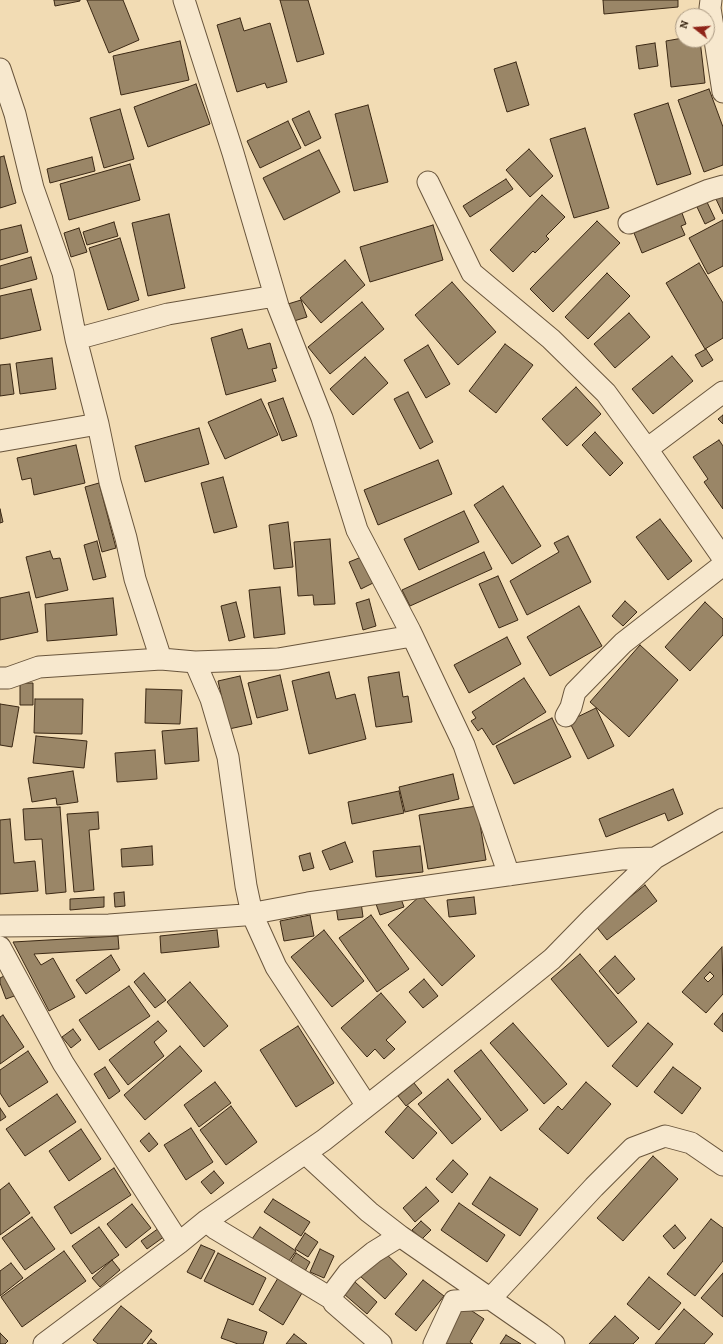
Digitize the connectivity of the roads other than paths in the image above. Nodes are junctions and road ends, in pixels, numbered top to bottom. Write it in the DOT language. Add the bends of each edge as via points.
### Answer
graph roads {
  1 [pos="184,0"];
  2 [pos="710,0"];
  3 [pos="0,69"];
  4 [pos="723,92"];
  5 [pos="428,182"];
  6 [pos="723,186"];
  7 [pos="629,223"];
  8 [pos="275,296"];
  9 [pos="76,339"];
  10 [pos="723,392"];
  11 [pos="98,424"];
  12 [pos="0,441"];
  13 [pos="647,449"];
  14 [pos="723,558"];
  15 [pos="723,565"];
  16 [pos="412,636"];
  17 [pos="161,659"];
  18 [pos="195,662"];
  19 [pos="0,678"];
  20 [pos="566,716"];
  21 [pos="723,819"];
  22 [pos="655,858"];
  23 [pos="509,875"];
  24 [pos="252,914"];
  25 [pos="0,926"];
  26 [pos="0,947"];
  27 [pos="367,1106"];
  28 [pos="305,1153"];
  29 [pos="723,1165"];
  30 [pos="206,1221"];
  31 [pos="400,1236"];
  32 [pos="179,1243"];
  33 [pos="332,1299"];
  34 [pos="490,1299"];
  35 [pos="44,1344"];
  36 [pos="381,1344"];
  37 [pos="434,1344"];
  38 [pos="554,1344"];
  1 -- 8 [label="street"];
  2 -- 4 [label="street"];
  3 -- 9 [label="street" via="15,114 33,188 63,273"];
  5 -- 13 [label="street" via="472,273 551,339 606,393"];
  6 -- 7 [label="street"];
  8 -- 9 [label="street" via="168,314"];
  8 -- 16 [label="street" via="322,418 357,530"];
  9 -- 11 [label="street"];
  10 -- 13 [label="street"];
  11 -- 12 [label="street"];
  11 -- 17 [label="street" via="135,578"];
  13 -- 14 [label="street"];
  15 -- 20 [label="street" via="623,644 575,692"];
  16 -- 18 [label="street" via="278,660"];
  16 -- 23 [label="street" via="464,745"];
  17 -- 18 [label="street"];
  17 -- 19 [label="street" via="39,667 8,678"];
  18 -- 24 [label="street" via="211,699 228,757"];
  21 -- 22 [label="street"];
  22 -- 23 [label="street" via="621,859"];
  22 -- 27 [label="street" via="552,959"];
  23 -- 24 [label="street" via="308,903"];
  24 -- 25 [label="street" via="109,924"];
  24 -- 27 [label="street" via="276,967"];
  26 -- 32 [label="street" via="63,1063"];
  27 -- 28 [label="street"];
  28 -- 30 [label="street"];
  28 -- 31 [label="street" via="369,1212"];
  29 -- 34 [label="street" via="691,1143 665,1136 632,1148"];
  30 -- 32 [label="street"];
  30 -- 33 [label="street"];
  31 -- 33 [label="street" via="374,1252 348,1273 333,1293"];
  31 -- 34 [label="street"];
  32 -- 35 [label="street"];
  33 -- 36 [label="street"];
  34 -- 37 [label="street" via="454,1301"];
  34 -- 38 [label="street"];
}
